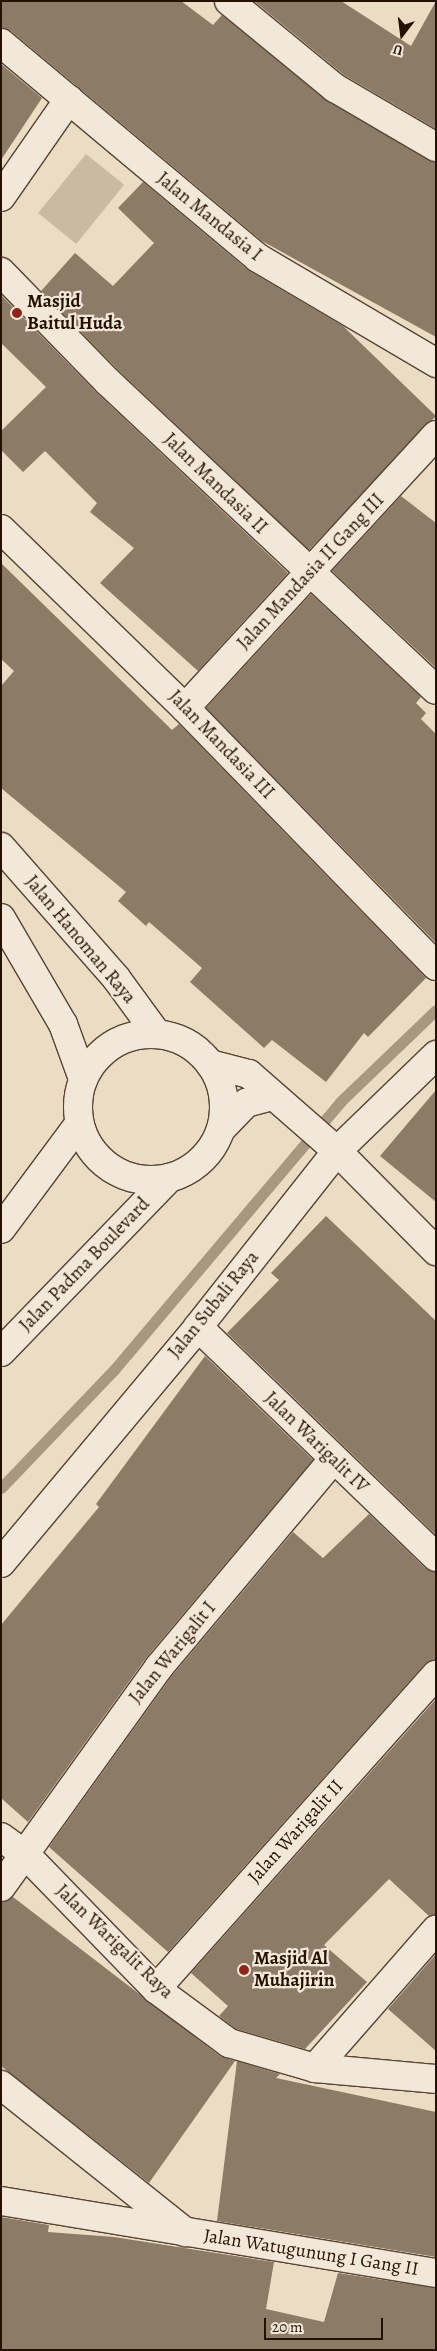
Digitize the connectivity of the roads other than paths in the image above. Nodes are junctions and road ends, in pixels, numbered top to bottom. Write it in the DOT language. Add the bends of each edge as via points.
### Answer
graph roads {
  1 [pos="229,1"];
  2 [pos="1,43"];
  3 [pos="69,99"];
  4 [pos="436,146"];
  5 [pos="1,197"];
  6 [pos="1,272"];
  7 [pos="436,364"];
  8 [pos="436,435"];
  9 [pos="1,528"];
  10 [pos="310,574"];
  11 [pos="436,690"];
  12 [pos="185,708"];
  13 [pos="1,847"];
  14 [pos="1,918"];
  15 [pos="436,966"];
  16 [pos="157,1034"];
  17 [pos="436,1055"];
  18 [pos="210,1064"];
  19 [pos="83,1079"];
  20 [pos="272,1096"];
  21 [pos="79,1124"];
  22 [pos="222,1128"];
  23 [pos="320,1137"];
  24 [pos="169,1178"];
  25 [pos="1,1229"];
  26 [pos="436,1251"];
  27 [pos="198,1327"];
  28 [pos="2,1351"];
  29 [pos="333,1460"];
  30 [pos="436,1557"];
  31 [pos="1,1563"];
  32 [pos="436,1675"];
  33 [pos="1,1837"];
  34 [pos="26,1855"];
  35 [pos="1,1887"];
  36 [pos="436,1930"];
  37 [pos="156,1989"];
  38 [pos="315,2068"];
  39 [pos="436,2079"];
  40 [pos="1,2085"];
  41 [pos="1,2201"];
  42 [pos="186,2233"];
  43 [pos="436,2273"];
  1 -- 4 [label="street" via="335,88"];
  2 -- 3 [label="street, Jalan Mandasia I"];
  3 -- 5 [label="street"];
  3 -- 7 [label="street, Jalan Mandasia I" via="258,258"];
  6 -- 10 [label="street, Jalan Mandasia II" via="107,381"];
  8 -- 10 [label="street, Jalan Mandasia II Gang III"];
  9 -- 12 [label="street, Jalan Mandasia III"];
  10 -- 11 [label="street, Jalan Mandasia II"];
  10 -- 12 [label="street, Jalan Mandasia II Gang III"];
  12 -- 15 [label="street, Jalan Mandasia III"];
  13 -- 16 [label="street, Jalan Hanoman Raya" via="116,978"];
  14 -- 19 [label="street" via="63,1024"];
  16 -- 18 [label="street" via="177,1039"];
  16 -- 19 [label="street" via="134,1036 112,1045 95,1060"];
  17 -- 23 [label="street, Jalan Subali Raya"];
  18 -- 20 [label="street" via="248,1074"];
  18 -- 22 [label="street" via="220,1082 224,1102"];
  19 -- 21 [label="street" via="77,1101"];
  20 -- 22 [label="street" via="246,1103"];
  20 -- 23 [label="street"];
  21 -- 24 [label="street" via="88,1145 110,1167 146,1181"];
  21 -- 25 [label="street"];
  22 -- 24 [label="street" via="210,1151 192,1168"];
  23 -- 26 [label="street"];
  23 -- 27 [label="street, Jalan Subali Raya"];
  24 -- 28 [label="street, Jalan Padma Boulevard"];
  27 -- 29 [label="street, Jalan Warigalit IV"];
  27 -- 31 [label="street, Jalan Subali Raya"];
  29 -- 30 [label="street, Jalan Warigalit IV"];
  29 -- 34 [label="street, Jalan Warigalit I" via="159,1667 51,1813"];
  32 -- 37 [label="street, Jalan Warigalit II"];
  33 -- 34 [label="street, Jalan Warigalit Raya"];
  34 -- 35 [label="street, Jalan Warigalit I"];
  34 -- 37 [label="street, Jalan Warigalit Raya"];
  36 -- 38 [label="street"];
  37 -- 38 [label="street, Jalan Warigalit Raya" via="229,2043"];
  38 -- 39 [label="street, Jalan Warigalit Raya"];
  40 -- 42 [label="street, Jalan Watugunung I Gang II"];
  41 -- 42 [label="street, Jalan Watugunung I Gang II"];
  42 -- 43 [label="street, Jalan Watugunung I Gang II"];
}
